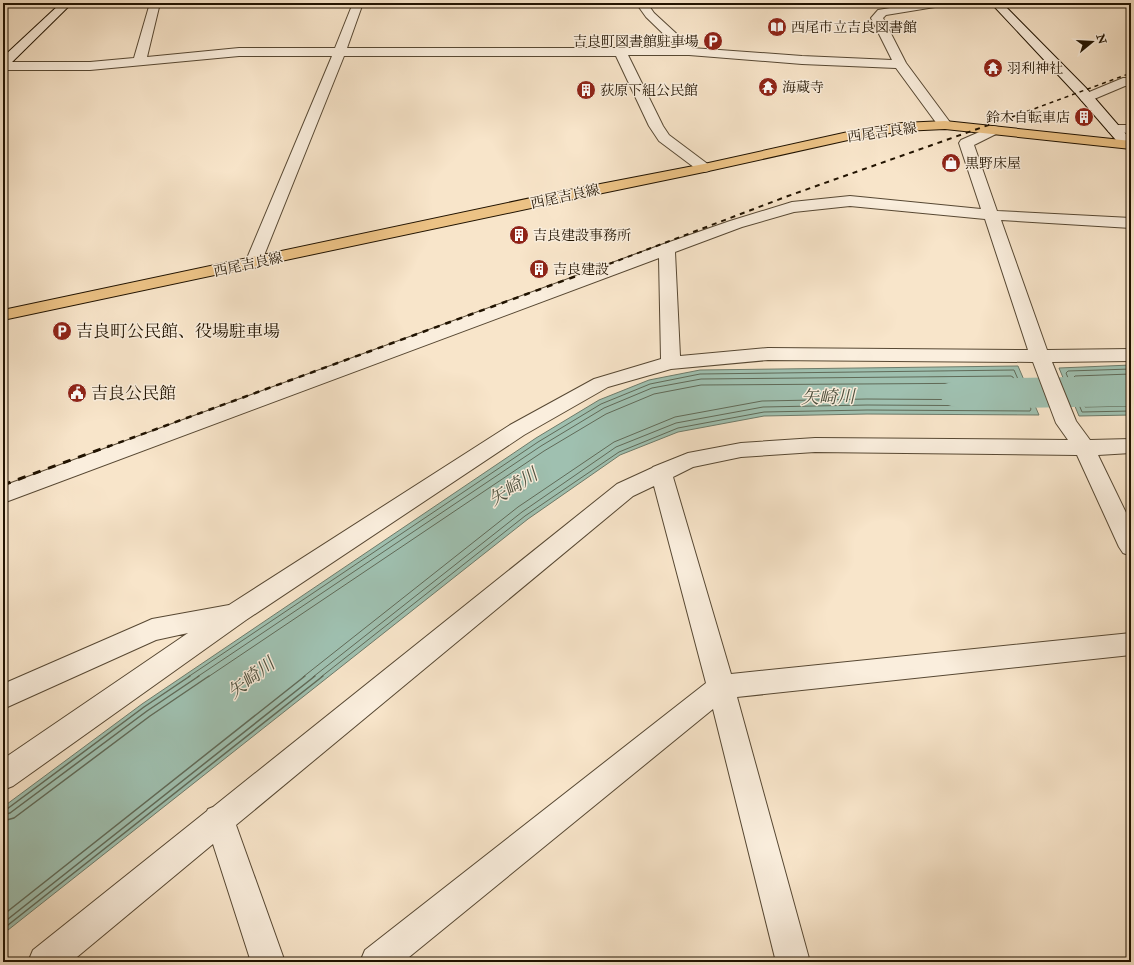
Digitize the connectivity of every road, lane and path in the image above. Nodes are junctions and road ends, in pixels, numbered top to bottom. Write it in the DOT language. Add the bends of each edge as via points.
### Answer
graph roads {
  1 [pos="67,3"];
  2 [pos="155,3"];
  3 [pos="358,3"];
  4 [pos="641,3"];
  5 [pos="941,3"];
  6 [pos="996,3"];
  7 [pos="689,50"];
  8 [pos="620,52"];
  9 [pos="339,53"];
  10 [pos="140,60"];
  11 [pos="900,64"];
  12 [pos="3,65"];
  13 [pos="1131,82"];
  14 [pos="1087,98"];
  15 [pos="945,125"];
  16 [pos="1114,129"];
  17 [pos="1131,129"];
  18 [pos="993,130"];
  19 [pos="1130,146"];
  20 [pos="704,168"];
  21 [pos="992,215"];
  22 [pos="1131,223"];
  23 [pos="666,249"];
  24 [pos="253,263"];
  25 [pos="3,315"];
  26 [pos="1131,355"];
  27 [pos="670,363"];
  28 [pos="1043,363"];
  29 [pos="1131,446"];
  30 [pos="1084,448"];
  31 [pos="661,472"];
  32 [pos="3,495"];
  33 [pos="1131,547"];
  34 [pos="237,613"];
  35 [pos="1131,644"];
  36 [pos="721,687"];
  37 [pos="3,697"];
  38 [pos="3,776"];
  39 [pos="219,819"];
  40 [pos="45,962"];
  41 [pos="268,962"];
  42 [pos="377,962"];
  43 [pos="793,962"];
  1 -- 12 [label="street"];
  2 -- 10 [label="street"];
  3 -- 9 [label="street"];
  4 -- 7 [label="street" via="650,15"];
  5 -- 11 [label="street" via="882,12 877,18"];
  6 -- 14 [label="street"];
  7 -- 8 [label="street"];
  7 -- 11 [label="street" via="802,60"];
  8 -- 9 [label="street"];
  8 -- 20 [label="street" via="664,138"];
  9 -- 10 [label="street" via="239,52"];
  9 -- 24 [label="street"];
  10 -- 12 [label="street" via="90,66"];
  11 -- 15 [label="street"];
  13 -- 14 [label="street" via="1122,82"];
  14 -- 16 [label="street"];
  15 -- 18 [label="main road, 西尾吉良線"];
  15 -- 20 [label="main road, 西尾吉良線" via="902,127 848,136"];
  16 -- 17 [label="street"];
  16 -- 19 [label="street"];
  18 -- 19 [label="main road, 西尾吉良線"];
  18 -- 21 [label="street" via="966,143"];
  20 -- 24 [label="main road, 西尾吉良線"];
  21 -- 22 [label="street"];
  21 -- 23 [label="street" via="850,201 808,205 776,211"];
  21 -- 28 [label="street"];
  23 -- 27 [label="street"];
  23 -- 32 [label="street"];
  24 -- 25 [label="main road, 西尾吉良線"];
  26 -- 28 [label="street"];
  27 -- 28 [label="street" via="768,354"];
  27 -- 34 [label="street" via="602,383 517,430"];
  28 -- 30 [label="street" via="1066,423"];
  29 -- 30 [label="street"];
  30 -- 31 [label="street" via="814,445 711,455"];
  30 -- 33 [label="street"];
  31 -- 36 [label="street"];
  31 -- 39 [label="street" via="625,490"];
  34 -- 37 [label="street" via="152,630"];
  34 -- 38 [label="street"];
  35 -- 36 [label="street"];
  36 -- 42 [label="street"];
  36 -- 43 [label="street"];
  39 -- 40 [label="street"];
  39 -- 41 [label="street"];
}
